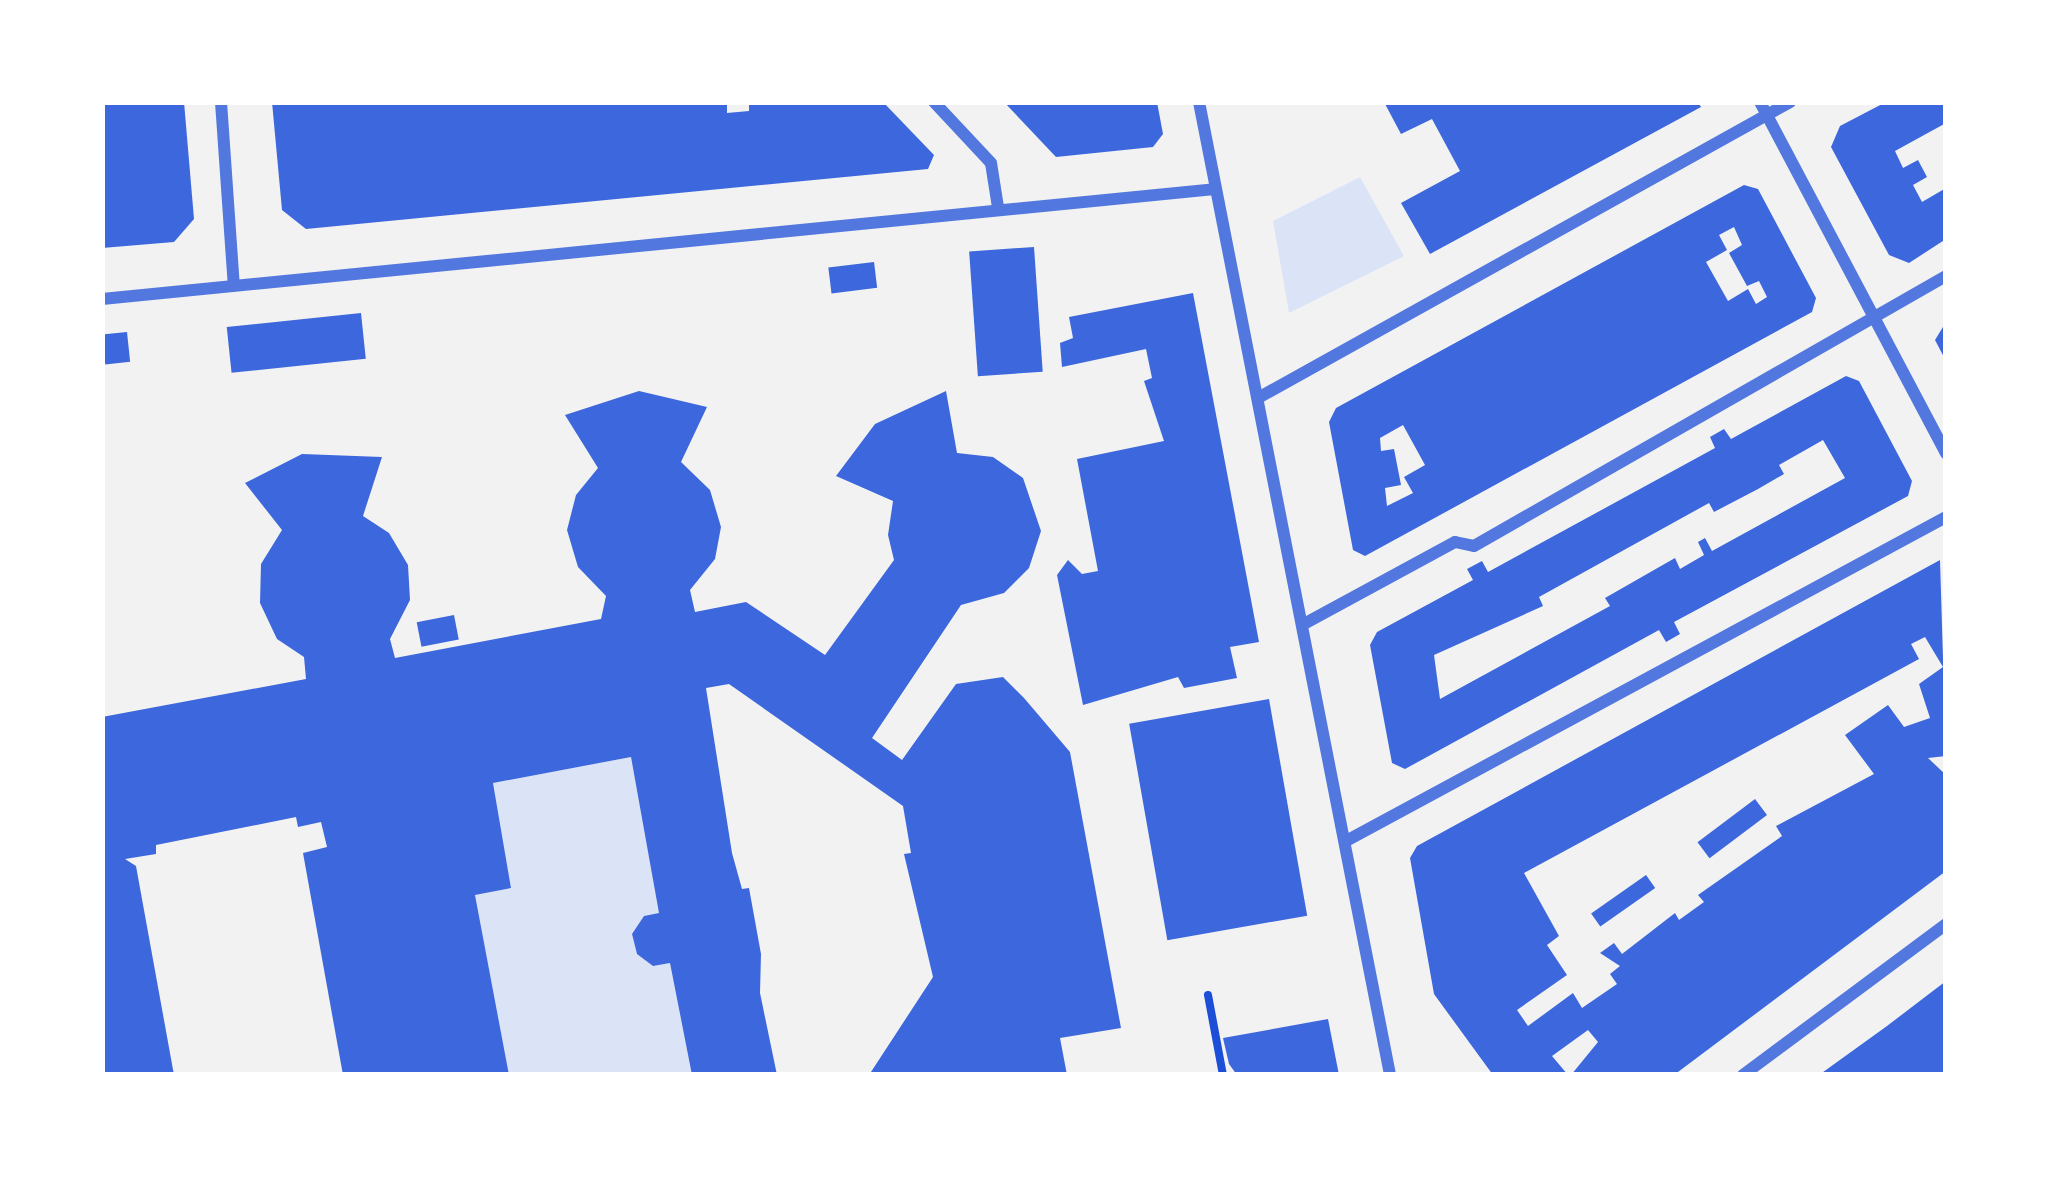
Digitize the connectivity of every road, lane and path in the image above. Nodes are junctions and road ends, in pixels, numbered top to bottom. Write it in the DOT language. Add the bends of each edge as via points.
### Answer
graph roads {
  1 [pos="221,102"];
  2 [pos="934,102"];
  3 [pos="1199,102"];
  4 [pos="1790,102"];
  5 [pos="1763,108"];
  6 [pos="1216,189"];
  7 [pos="998,208"];
  8 [pos="1946,275"];
  9 [pos="234,286"];
  10 [pos="102,299"];
  11 [pos="1874,315"];
  12 [pos="1258,398"];
  13 [pos="1946,454"];
  14 [pos="1946,517"];
  15 [pos="1302,625"];
  16 [pos="1346,842"];
  17 [pos="1946,924"];
  18 [pos="1208,995"];
  19 [pos="1223,1075"];
  20 [pos="1390,1075"];
  21 [pos="1743,1075"];
  1 -- 9 [label="street"];
  2 -- 7 [label="street" via="992,163"];
  3 -- 6 [label="street"];
  4 -- 5 [label="street"];
  5 -- 11 [label="street"];
  5 -- 12 [label="street"];
  6 -- 7 [label="street"];
  6 -- 12 [label="street"];
  7 -- 9 [label="street"];
  8 -- 11 [label="street"];
  9 -- 10 [label="street"];
  11 -- 13 [label="street"];
  11 -- 15 [label="street" via="1474,546 1455,542"];
  12 -- 15 [label="street"];
  14 -- 16 [label="street"];
  15 -- 16 [label="street"];
  16 -- 20 [label="street"];
  17 -- 21 [label="street"];
  18 -- 19 [label="path"];
}
